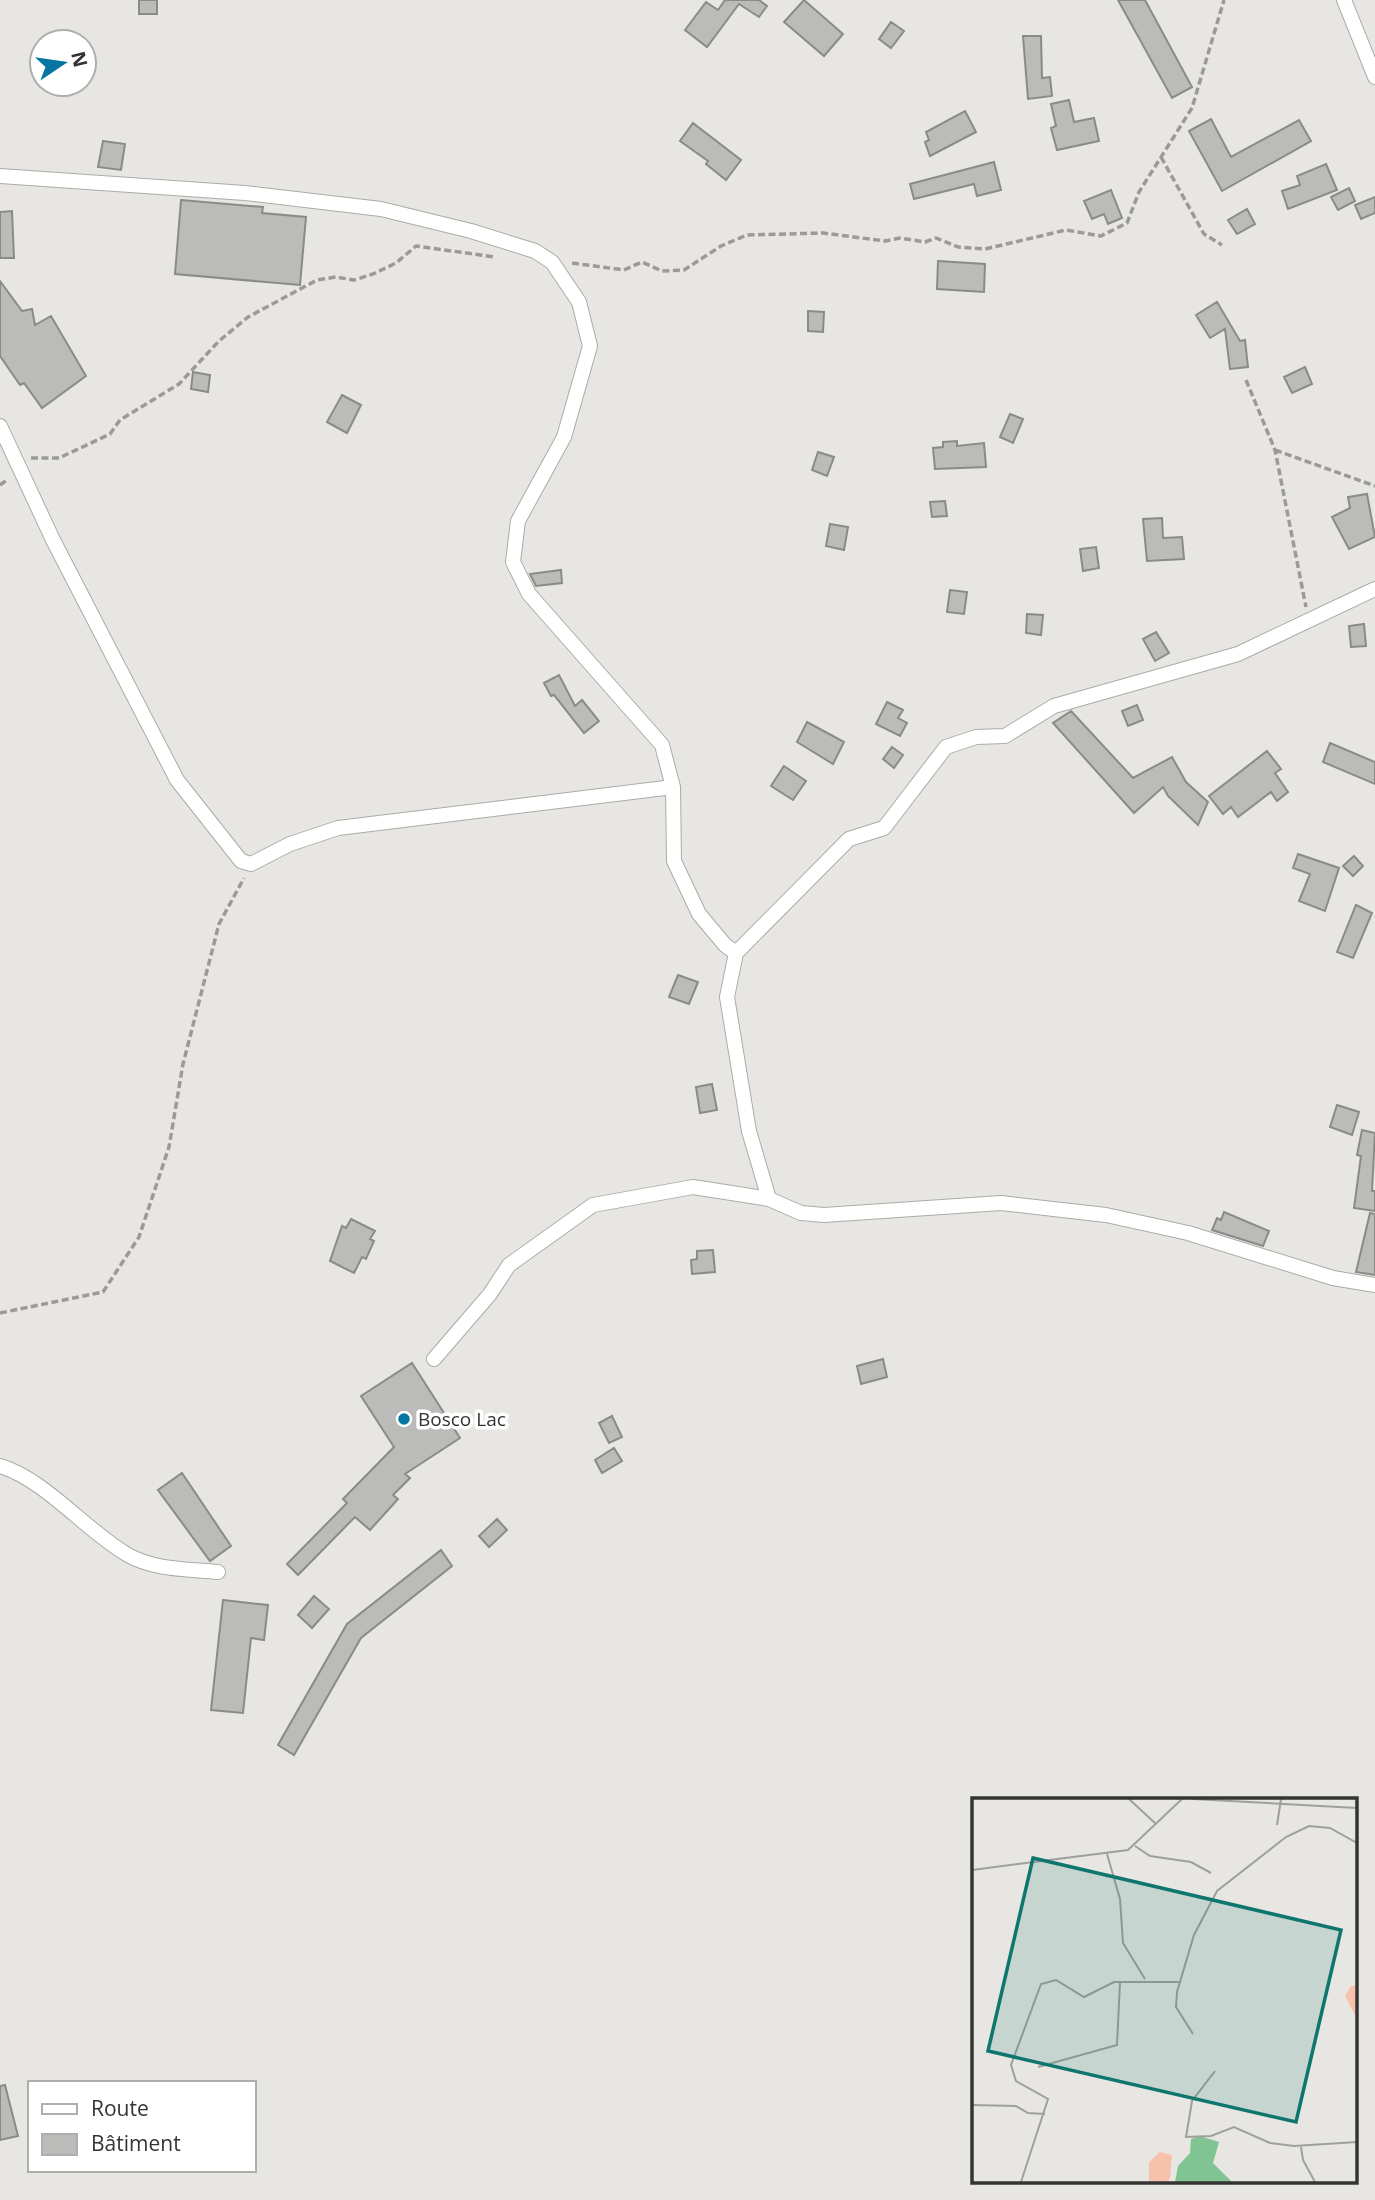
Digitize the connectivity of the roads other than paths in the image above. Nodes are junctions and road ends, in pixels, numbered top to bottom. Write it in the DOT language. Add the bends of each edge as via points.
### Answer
graph roads {
  1 [pos="1344,0"];
  2 [pos="1375,78"];
  3 [pos="0,176"];
  4 [pos="0,426"];
  5 [pos="1375,589"];
  6 [pos="673,787"];
  7 [pos="736,953"];
  8 [pos="769,1199"];
  9 [pos="1375,1285"];
  10 [pos="434,1359"];
  11 [pos="0,1466"];
  12 [pos="218,1572"];
  1 -- 2 [label="street"];
  3 -- 6 [label="street" via="245,193 381,209 535,251 552,262 579,302 590,346 564,437 518,521 513,562 529,594 662,746"];
  4 -- 6 [label="street" via="53,540 177,780 241,861 251,864 290,844 338,828"];
  5 -- 7 [label="street" via="1238,654 1054,706 1004,736 976,737 946,747 884,828 849,839"];
  6 -- 7 [label="street" via="674,861 699,914"];
  7 -- 8 [label="street" via="727,997 749,1131"];
  8 -- 9 [label="street" via="801,1213 824,1215 1001,1203 1106,1215 1188,1233 1333,1278"];
  8 -- 10 [label="street" via="693,1187 593,1205 509,1265"];
  11 -- 12 [label="street" via="37,1487 127,1555 162,1566"];
}
